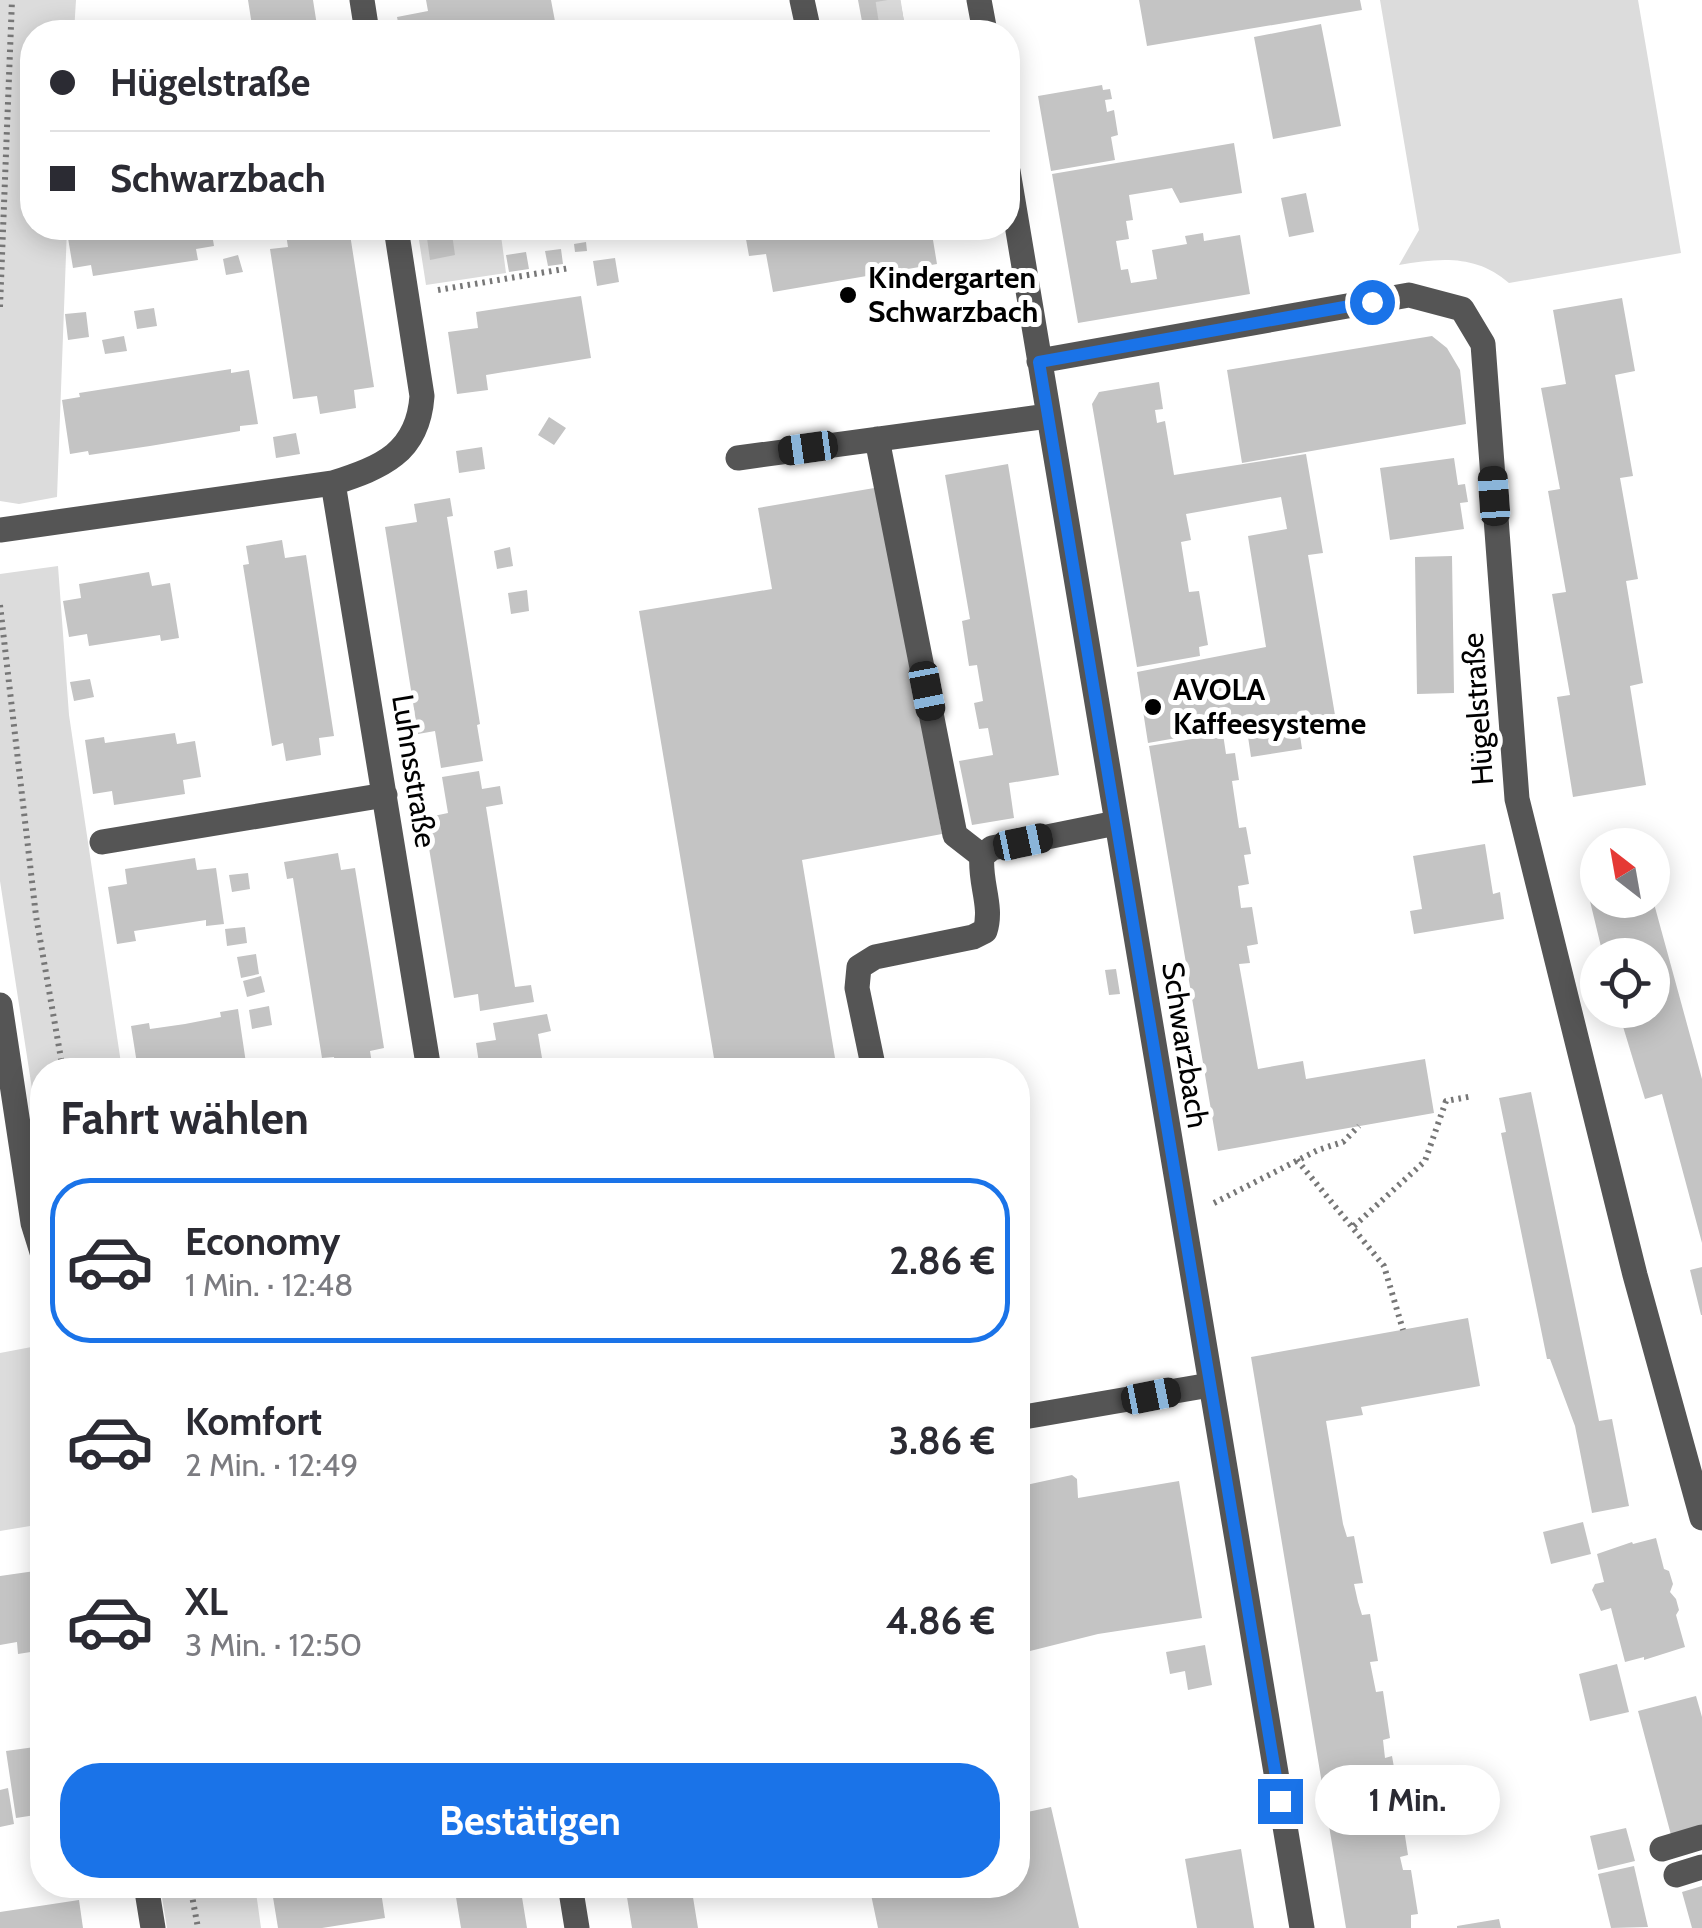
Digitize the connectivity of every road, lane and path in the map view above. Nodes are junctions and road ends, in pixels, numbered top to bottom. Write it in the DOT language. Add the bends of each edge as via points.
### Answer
graph roads {
  1 [pos="12,0"];
  2 [pos="398,240"];
  3 [pos="1019,240"];
  4 [pos="570,268"];
  5 [pos="407,295"];
  6 [pos="0,307"];
  7 [pos="1039,362"];
  8 [pos="1048,416"];
  9 [pos="877,439"];
  10 [pos="738,458"];
  11 [pos="333,483"];
  12 [pos="0,530"];
  13 [pos="0,606"];
  14 [pos="385,794"];
  15 [pos="1116,823"];
  16 [pos="102,842"];
  17 [pos="982,856"];
  18 [pos="0,1005"];
  19 [pos="61,1058"];
  20 [pos="427,1058"];
  21 [pos="872,1058"];
  22 [pos="1473,1096"];
  23 [pos="1359,1126"];
  24 [pos="1296,1160"];
  25 [pos="1248,1186"];
  26 [pos="30,1203"];
  27 [pos="1354,1226"];
  28 [pos="1403,1330"];
  29 [pos="1210,1385"];
  30 [pos="1030,1416"];
  31 [pos="1702,1518"];
  32 [pos="1702,1837"];
  33 [pos="1662,1848"];
  34 [pos="1702,1868"];
  35 [pos="1676,1874"];
  36 [pos="148,1898"];
  37 [pos="192,1898"];
  38 [pos="572,1898"];
  39 [pos="153,1928"];
  40 [pos="198,1928"];
  41 [pos="577,1928"];
  42 [pos="1302,1928"];
  1 -- 6 [label="path"];
  2 -- 5 [label="street"];
  3 -- 7 [label="street, Schwarzbach"];
  4 -- 5 [label="path"];
  5 -- 11 [label="street" via="420,424 374,470"];
  7 -- 8 [label="street, Schwarzbach"];
  7 -- 31 [label="street, Hügelstraße" via="1410,295 1462,309 1483,344 1517,799"];
  8 -- 9 [label="street"];
  8 -- 15 [label="street, Schwarzbach"];
  9 -- 10 [label="street"];
  9 -- 17 [label="street" via="955,835"];
  11 -- 12 [label="street"];
  11 -- 14 [label="street, Luhnsstraße"];
  13 -- 19 [label="path" via="36,916"];
  14 -- 16 [label="street"];
  14 -- 20 [label="street, Luhnsstraße"];
  15 -- 17 [label="street" via="992,848"];
  15 -- 29 [label="street, Schwarzbach"];
  17 -- 21 [label="street" via="985,932 875,957 859,967"];
  18 -- 26 [label="street"];
  22 -- 27 [label="path" via="1446,1101 1425,1161"];
  23 -- 24 [label="path" via="1343,1142"];
  24 -- 25 [label="path"];
  24 -- 27 [label="path"];
  27 -- 28 [label="path" via="1384,1266"];
  29 -- 30 [label="street"];
  29 -- 42 [label="street, Schwarzbach"];
  32 -- 33 [label="street"];
  34 -- 35 [label="street"];
  36 -- 39 [label="street"];
  37 -- 40 [label="path"];
  38 -- 41 [label="street"];
}
